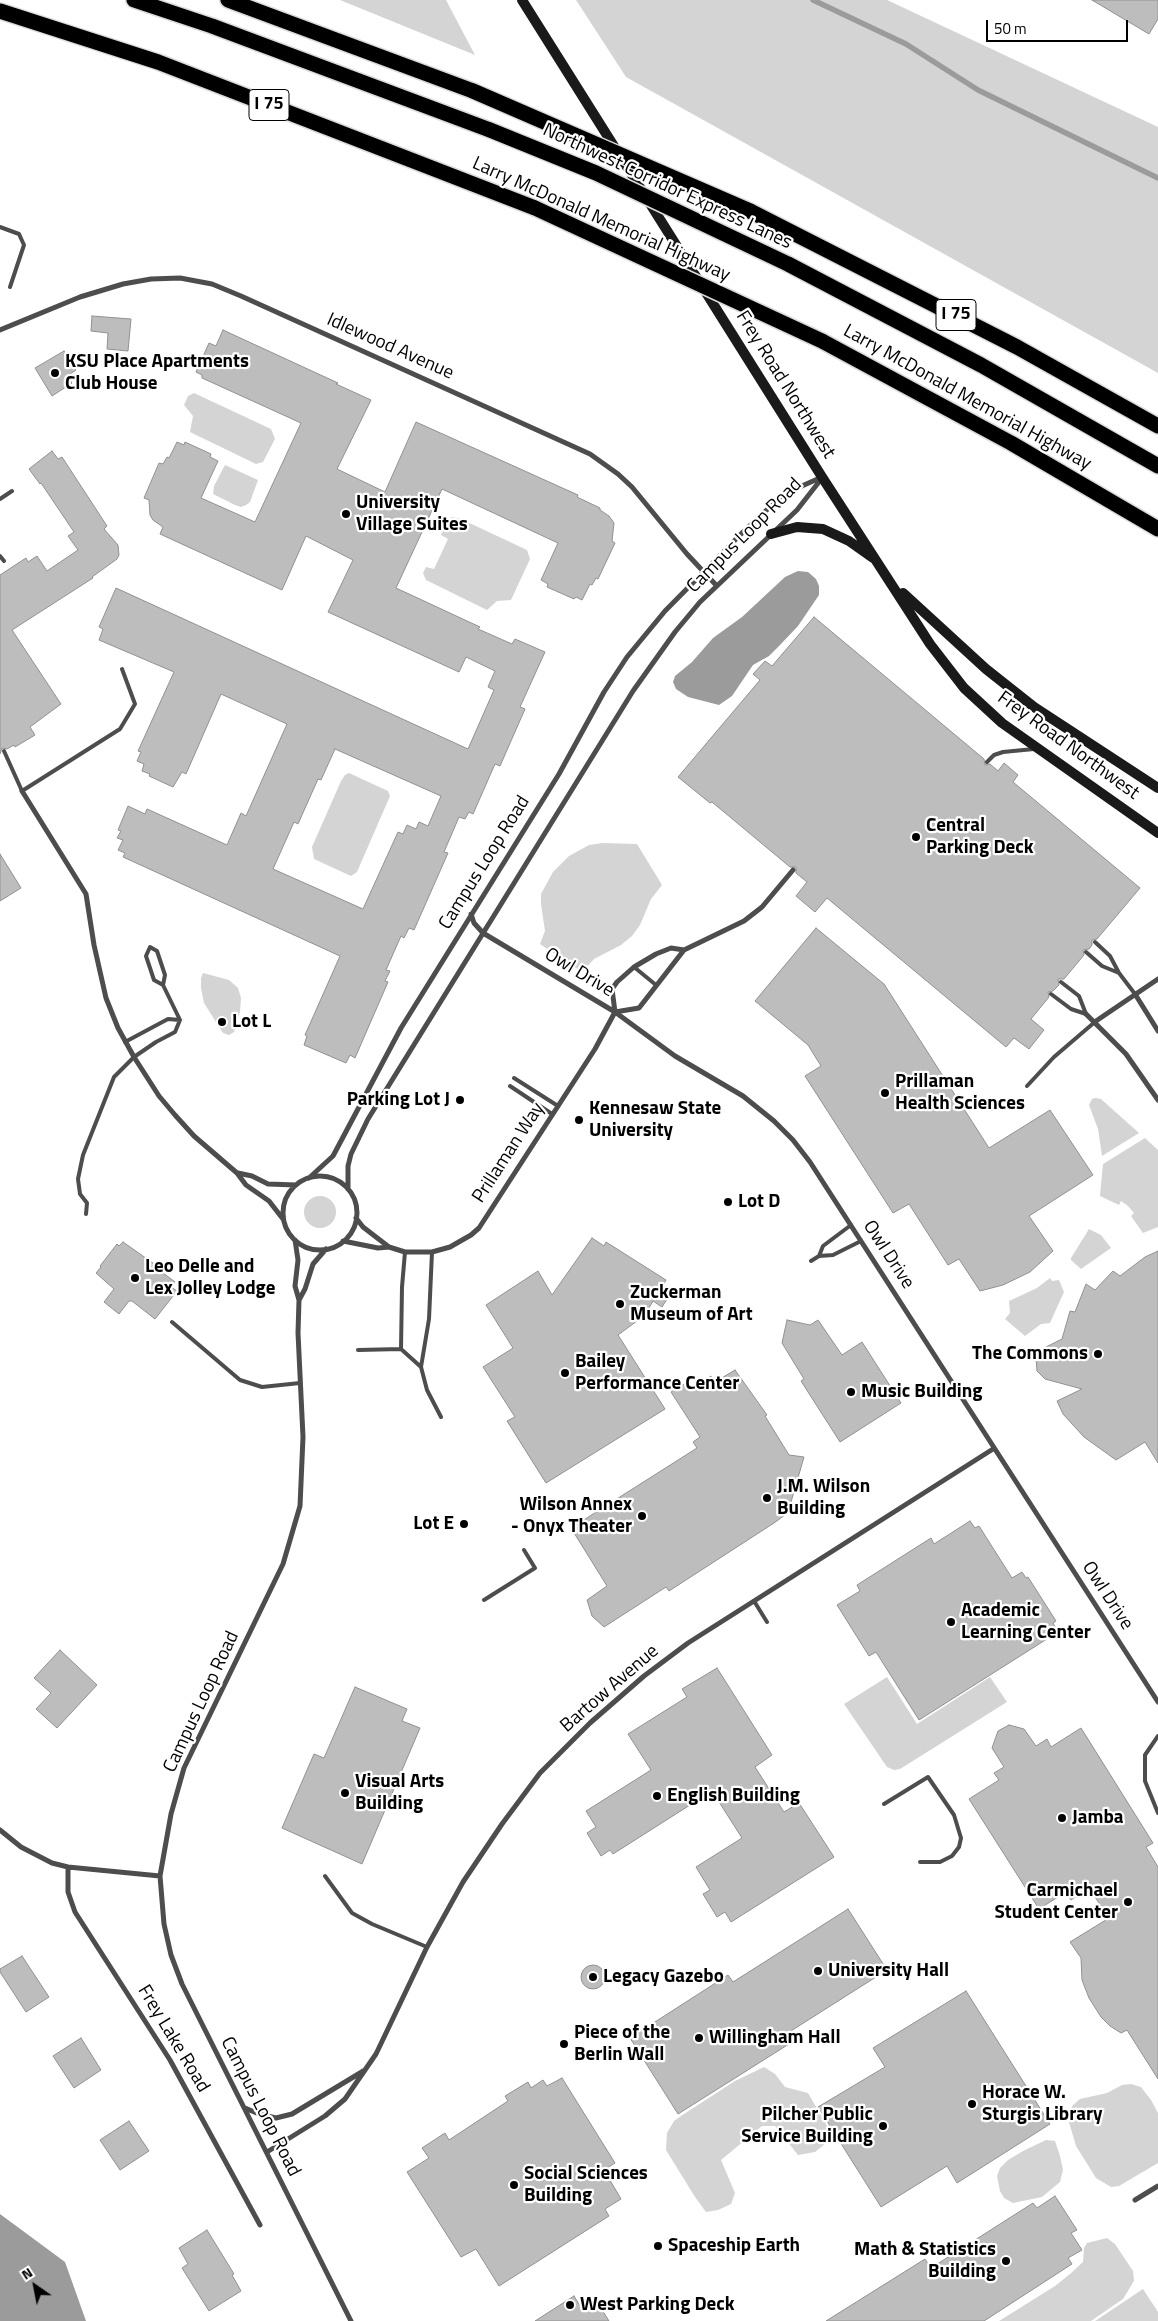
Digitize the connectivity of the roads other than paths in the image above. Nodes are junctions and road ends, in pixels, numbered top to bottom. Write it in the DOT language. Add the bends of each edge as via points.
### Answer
graph roads {
  1 [pos="134,0"];
  2 [pos="228,0"];
  3 [pos="522,0"];
  4 [pos="0,11"];
  5 [pos="0,228"];
  6 [pos="10,287"];
  7 [pos="0,330"];
  8 [pos="1158,426"];
  9 [pos="1158,466"];
  10 [pos="822,477"];
  11 [pos="12,491"];
  12 [pos="0,499"];
  13 [pos="1158,529"];
  14 [pos="771,534"];
  15 [pos="0,556"];
  16 [pos="4,562"];
  17 [pos="878,562"];
  18 [pos="703,571"];
  19 [pos="893,584"];
  20 [pos="716,585"];
  21 [pos="122,669"];
  22 [pos="1038,749"];
  23 [pos="4,751"];
  24 [pos="987,762"];
  25 [pos="1158,788"];
  26 [pos="22,791"];
  27 [pos="1158,833"];
  28 [pos="793,870"];
  29 [pos="471,914"];
  30 [pos="484,933"];
  31 [pos="1095,942"];
  32 [pos="684,950"];
  33 [pos="1086,952"];
  34 [pos="634,967"];
  35 [pos="1119,973"];
  36 [pos="1158,979"];
  37 [pos="1061,982"];
  38 [pos="163,985"];
  39 [pos="656,985"];
  40 [pos="1051,994"];
  41 [pos="1135,994"];
  42 [pos="615,1012"];
  43 [pos="1086,1014"];
  44 [pos="180,1020"];
  45 [pos="1096,1021"];
  46 [pos="1158,1031"];
  47 [pos="125,1042"];
  48 [pos="134,1057"];
  49 [pos="514,1078"];
  50 [pos="510,1086"];
  51 [pos="1027,1086"];
  52 [pos="1158,1100"];
  53 [pos="558,1106"];
  54 [pos="552,1114"];
  55 [pos="237,1173"];
  56 [pos="308,1178"];
  57 [pos="296,1185"];
  58 [pos="348,1189"];
  59 [pos="86,1214"];
  60 [pos="356,1218"];
  61 [pos="283,1219"];
  62 [pos="851,1225"];
  63 [pos="295,1240"];
  64 [pos="343,1241"];
  65 [pos="861,1241"];
  66 [pos="389,1247"];
  67 [pos="326,1249"];
  68 [pos="405,1252"];
  69 [pos="432,1252"];
  70 [pos="820,1256"];
  71 [pos="811,1261"];
  72 [pos="299,1300"];
  73 [pos="172,1322"];
  74 [pos="401,1349"];
  75 [pos="358,1350"];
  76 [pos="421,1367"];
  77 [pos="300,1383"];
  78 [pos="441,1417"];
  79 [pos="993,1449"];
  80 [pos="524,1550"];
  81 [pos="484,1600"];
  82 [pos="754,1601"];
  83 [pos="767,1622"];
  84 [pos="1158,1702"];
  85 [pos="1158,1736"];
  86 [pos="884,1804"];
  87 [pos="1158,1812"];
  88 [pos="0,1830"];
  89 [pos="920,1862"];
  90 [pos="68,1866"];
  91 [pos="160,1876"];
  92 [pos="325,1876"];
  93 [pos="427,1946"];
  94 [pos="367,2069"];
  95 [pos="244,2108"];
  96 [pos="266,2152"];
  97 [pos="1158,2186"];
  98 [pos="1135,2200"];
  99 [pos="260,2225"];
  100 [pos="351,2321"];
  1 -- 9 [label="highway, Northwest Corridor Express Lanes, bridge" via="490,130 631,189 788,264 981,365"];
  2 -- 8 [label="highway, I 75, bridge" via="473,91 750,211 1018,347"];
  3 -- 10 [label="main road, Frey Road Northwest"];
  4 -- 13 [label="highway, Larry McDonald Memorial Highway / I 75, bridge" via="158,62 535,208 822,341 1011,443"];
  5 -- 6 [label="lane" via="19,234 24,245"];
  7 -- 18 [label="street, Idlewood Avenue" via="80,297 124,284 180,278 212,284 590,454 632,487"];
  10 -- 14 [label="street, Campus Loop Road" via="796,510"];
  10 -- 17 [label="main road, Frey Road Northwest"];
  10 -- 18 [label="street, Campus Loop Road" via="784,494"];
  11 -- 12 [label="lane"];
  14 -- 17 [label="main road" via="797,527 823,529 849,541"];
  14 -- 20 [label="street, Campus Loop Road"];
  15 -- 16 [label="lane"];
  17 -- 19 [label="main road, Frey Road Northwest"];
  18 -- 20 [label="street, Idlewood Avenue"];
  18 -- 29 [label="street, Campus Loop Road" via="660,617 615,674 559,774"];
  19 -- 22 [label="main road, Frey Road Northwest" via="930,644 964,688 1002,723"];
  19 -- 25 [label="main road, Frey Road Northwest" via="986,669 1034,707"];
  20 -- 30 [label="street, Campus Loop Road" via="675,632 633,692"];
  21 -- 26 [label="lane" via="135,704 120,729"];
  22 -- 24 [label="lane" via="1003,752"];
  22 -- 27 [label="main road, Frey Road Northwest"];
  23 -- 26 [label="lane"];
  26 -- 47 [label="street" via="86,894 102,980"];
  28 -- 32 [label="street" via="762,907 744,922"];
  29 -- 30 [label="street"];
  29 -- 56 [label="street, Campus Loop Road" via="401,1028 333,1156"];
  30 -- 42 [label="street, Owl Drive"];
  30 -- 58 [label="street, Campus Loop Road" via="368,1118 351,1154"];
  31 -- 35 [label="lane" via="1110,956"];
  32 -- 34 [label="street" via="671,948"];
  32 -- 39 [label="street"];
  33 -- 35 [label="lane" via="1102,966"];
  34 -- 39 [label="lane"];
  34 -- 42 [label="street" via="612,989"];
  35 -- 41 [label="lane"];
  36 -- 41 [label="street"];
  37 -- 43 [label="lane" via="1079,996"];
  38 -- 38 [label="lane" via="154,980 146,956 150,948 157,951 165,975"];
  38 -- 44 [label="lane"];
  39 -- 42 [label="street" via="638,1008"];
  40 -- 43 [label="lane" via="1071,1009"];
  41 -- 45 [label="street"];
  41 -- 46 [label="street"];
  42 -- 53 [label="street, Prillaman Way"];
  42 -- 62 [label="street, Owl Drive" via="675,1056 743,1096 774,1121 810,1162"];
  43 -- 45 [label="street"];
  44 -- 47 [label="lane" via="168,1019"];
  44 -- 48 [label="lane" via="175,1032"];
  45 -- 51 [label="lane" via="1054,1057"];
  45 -- 52 [label="street" via="1126,1054"];
  47 -- 48 [label="street"];
  48 -- 55 [label="street" via="175,1115"];
  48 -- 59 [label="lane" via="114,1077 83,1155 78,1179 80,1194 87,1203"];
  49 -- 53 [label="lane"];
  50 -- 54 [label="lane"];
  53 -- 54 [label="street, Prillaman Way"];
  54 -- 69 [label="street, Prillaman Way" via="479,1228 462,1241"];
  55 -- 57 [label="street" via="268,1184"];
  55 -- 61 [label="street" via="269,1201"];
  56 -- 57 [label="street"];
  56 -- 58 [label="street" via="329,1177"];
  57 -- 61 [label="street" via="285,1200"];
  58 -- 60 [label="street" via="354,1197"];
  60 -- 64 [label="street" via="350,1234"];
  60 -- 66 [label="street, Prillaman Way"];
  61 -- 63 [label="street"];
  62 -- 65 [label="street, Owl Drive"];
  62 -- 70 [label="lane" via="824,1246"];
  63 -- 67 [label="street" via="310,1248"];
  63 -- 72 [label="street, Campus Loop Road" via="298,1260 295,1286"];
  64 -- 66 [label="street, Prillaman Way"];
  64 -- 67 [label="street"];
  65 -- 70 [label="lane" via="833,1255"];
  65 -- 79 [label="street, Owl Drive"];
  66 -- 68 [label="street, Prillaman Way"];
  67 -- 72 [label="street, Campus Loop Road" via="313,1264"];
  68 -- 69 [label="street, Prillaman Way"];
  68 -- 74 [label="lane"];
  69 -- 76 [label="lane" via="429,1319"];
  70 -- 71 [label="lane"];
  72 -- 77 [label="street, Campus Loop Road"];
  73 -- 77 [label="lane" via="240,1380 262,1387"];
  74 -- 75 [label="lane"];
  74 -- 76 [label="lane"];
  76 -- 78 [label="lane" via="427,1390"];
  77 -- 91 [label="street, Campus Loop Road" via="303,1473 296,1526 272,1589 184,1768 171,1814"];
  79 -- 82 [label="street, Bartow Avenue"];
  79 -- 84 [label="street, Owl Drive"];
  80 -- 81 [label="lane" via="535,1568"];
  82 -- 83 [label="lane"];
  82 -- 93 [label="street, Bartow Avenue" via="644,1676 540,1774 463,1882"];
  85 -- 87 [label="lane" via="1145,1755 1145,1781"];
  86 -- 89 [label="lane" via="928,1777 954,1816 961,1838 959,1847 952,1856 940,1862"];
  88 -- 90 [label="street" via="37,1857"];
  90 -- 91 [label="street"];
  90 -- 99 [label="street, Frey Lake Road" via="68,1892 75,1912 170,2060"];
  91 -- 95 [label="street, Campus Loop Road" via="164,1924 171,1955 182,1984"];
  92 -- 93 [label="lane" via="352,1913"];
  93 -- 94 [label="street, Bartow Avenue"];
  94 -- 95 [label="street, Bartow Avenue" via="292,2114 276,2118"];
  94 -- 96 [label="street, Bartow Avenue" via="346,2099 325,2116"];
  95 -- 96 [label="street, Campus Loop Road"];
  96 -- 100 [label="street, Campus Loop Road"];
  97 -- 98 [label="street"];
}
